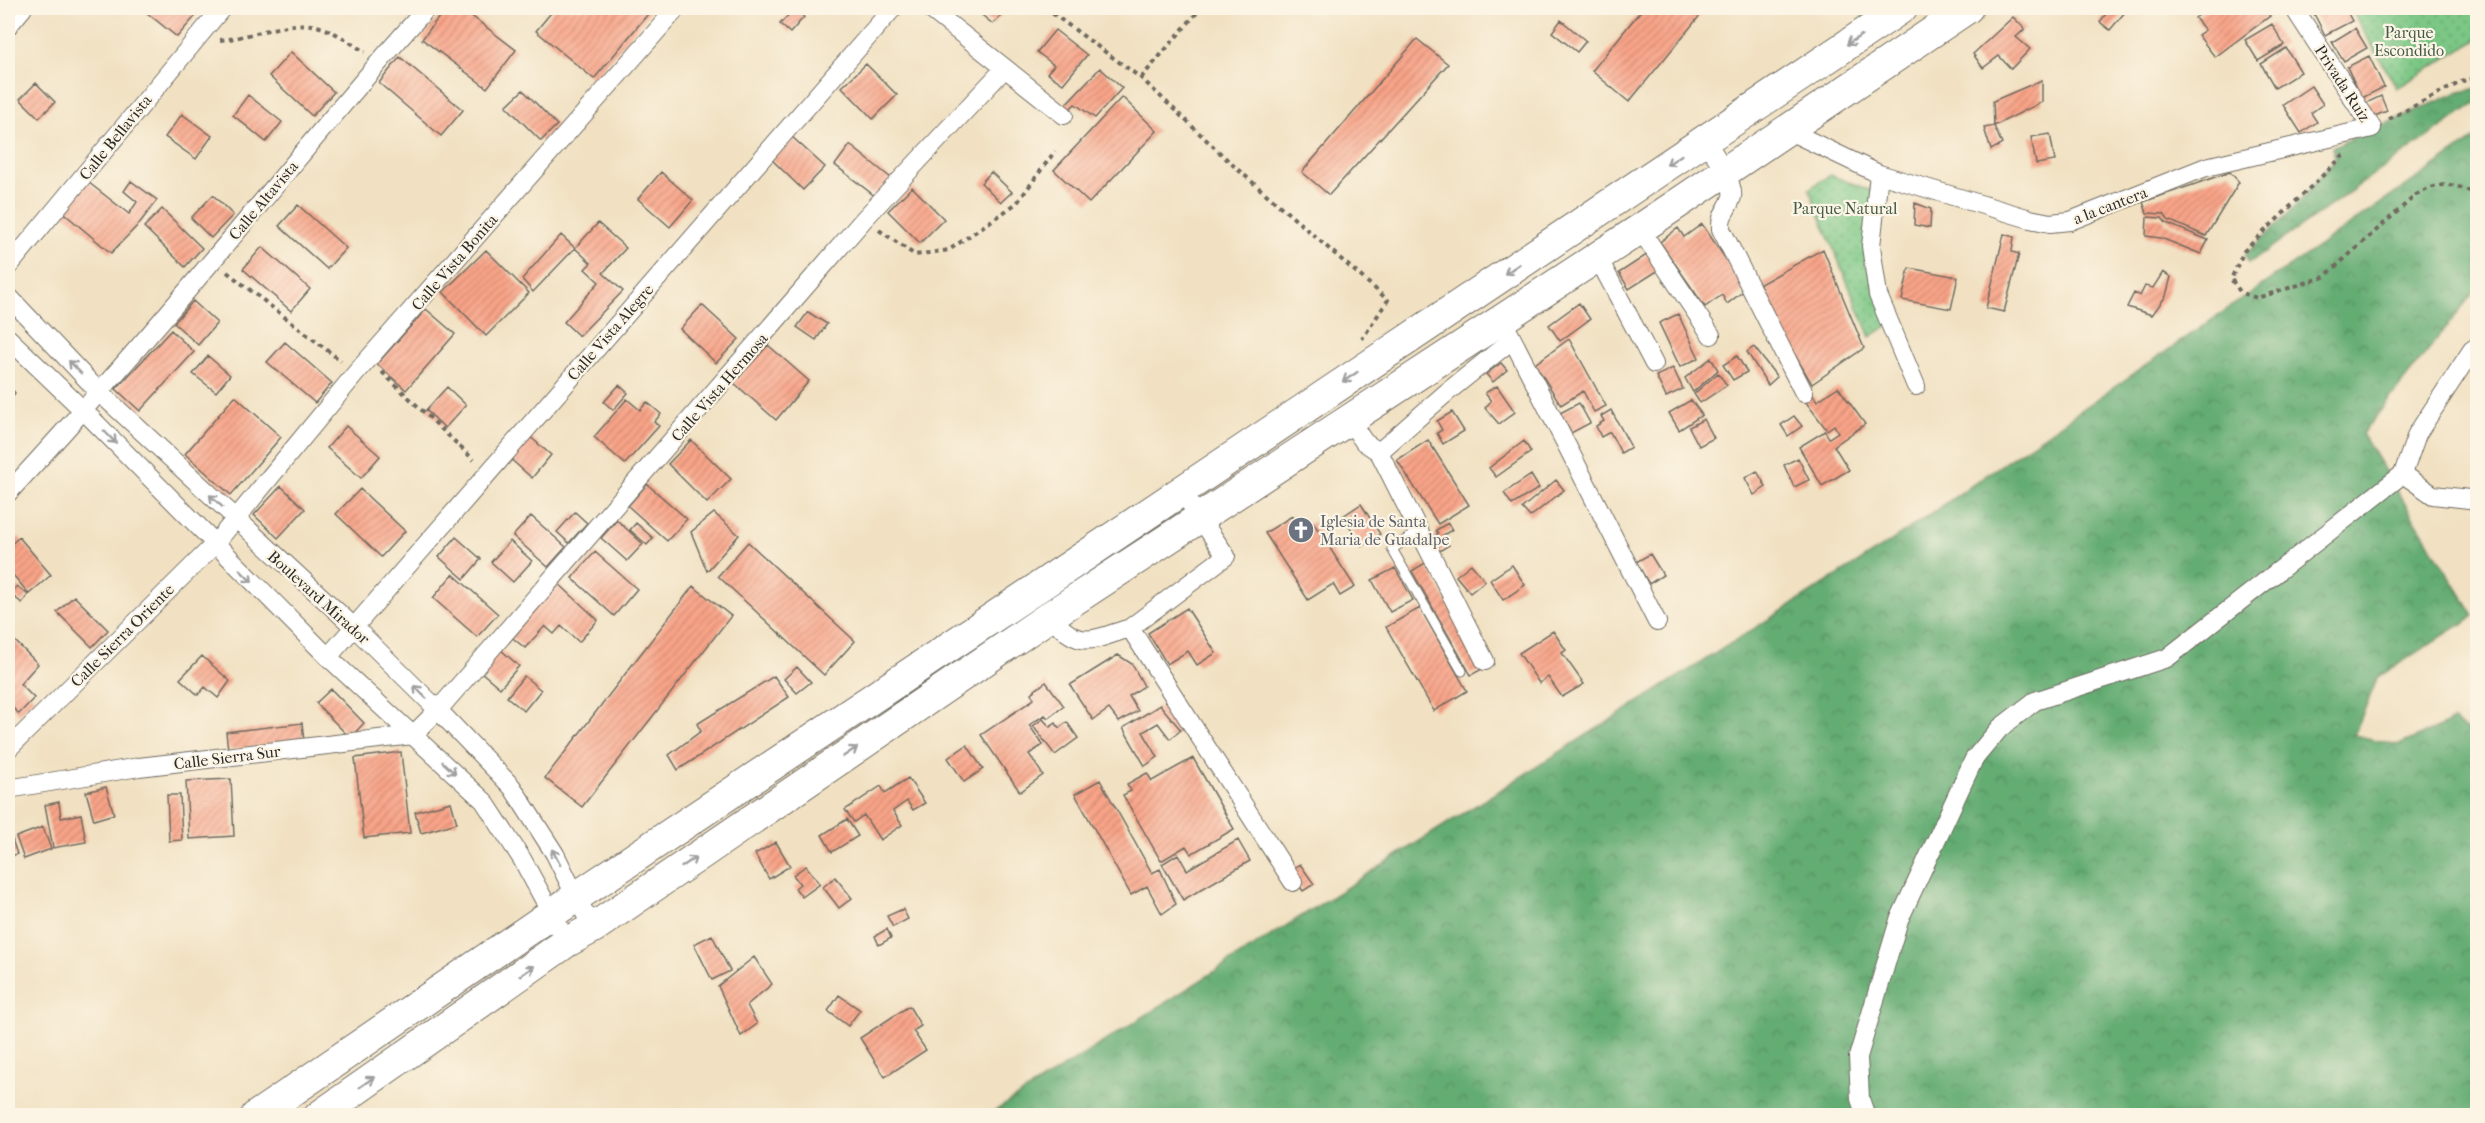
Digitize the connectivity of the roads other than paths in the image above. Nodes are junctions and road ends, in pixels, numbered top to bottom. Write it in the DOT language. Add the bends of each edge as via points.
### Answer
graph roads {
  1 [pos="23,8"];
  2 [pos="222,8"];
  3 [pos="427,8"];
  4 [pos="677,8"];
  5 [pos="893,8"];
  6 [pos="929,8"];
  7 [pos="1902,8"];
  8 [pos="1968,8"];
  9 [pos="2294,8"];
  10 [pos="8,26"];
  11 [pos="1005,68"];
  12 [pos="1064,115"];
  13 [pos="2372,128"];
  14 [pos="1785,129"];
  15 [pos="1706,140"];
  16 [pos="1724,171"];
  17 [pos="1879,174"];
  18 [pos="1640,229"];
  19 [pos="1596,256"];
  20 [pos="8,267"];
  21 [pos="8,296"];
  22 [pos="1507,329"];
  23 [pos="1711,335"];
  24 [pos="8,338"];
  25 [pos="2478,346"];
  26 [pos="1654,364"];
  27 [pos="1916,386"];
  28 [pos="99,392"];
  29 [pos="1804,393"];
  30 [pos="84,411"];
  31 [pos="1349,419"];
  32 [pos="1379,452"];
  33 [pos="2403,474"];
  34 [pos="1181,490"];
  35 [pos="8,493"];
  36 [pos="2478,500"];
  37 [pos="1198,519"];
  38 [pos="236,520"];
  39 [pos="1419,531"];
  40 [pos="214,545"];
  41 [pos="1050,616"];
  42 [pos="1657,622"];
  43 [pos="355,628"];
  44 [pos="1130,628"];
  45 [pos="328,657"];
  46 [pos="1485,661"];
  47 [pos="1462,671"];
  48 [pos="438,710"];
  49 [pos="413,735"];
  50 [pos="8,749"];
  51 [pos="8,789"];
  52 [pos="1293,882"];
  53 [pos="576,897"];
  54 [pos="551,915"];
  55 [pos="593,928"];
  56 [pos="567,942"];
  57 [pos="256,1116"];
  58 [pos="319,1116"];
  59 [pos="1866,1116"];
  1 -- 10 [label="street"];
  2 -- 20 [label="street, Calle Bellavista"];
  3 -- 28 [label="street, Calle Altavista"];
  4 -- 38 [label="street, Calle Vista Bonita" via="362,366"];
  5 -- 43 [label="street, Calle Vista Alegre"];
  6 -- 11 [label="street"];
  7 -- 15 [label="main road, one-way"];
  8 -- 14 [label="main road"];
  9 -- 13 [label="street, Privada Ruiz"];
  11 -- 12 [label="street"];
  11 -- 48 [label="street, Calle Vista Hermosa" via="864,219"];
  13 -- 17 [label="street, a la cantera" via="2206,167 2070,222 2030,219"];
  14 -- 16 [label="main road"];
  14 -- 17 [label="street, a la cantera"];
  15 -- 16 [label="street"];
  15 -- 34 [label="main road, one-way"];
  16 -- 18 [label="main road"];
  16 -- 29 [label="street" via="1732,198 1720,216 1721,229"];
  17 -- 27 [label="street" via="1871,246 1878,295"];
  18 -- 19 [label="main road"];
  18 -- 23 [label="street"];
  19 -- 22 [label="main road"];
  19 -- 26 [label="street"];
  28 -- 21 [label="street, Boulevard Mirador, one-way"];
  22 -- 31 [label="main road"];
  22 -- 32 [label="street"];
  22 -- 42 [label="street"];
  24 -- 30 [label="street, Boulevard Mirador"];
  25 -- 33 [label="street" via="2417,434"];
  28 -- 30 [label="street, Calle Altavista"];
  38 -- 28 [label="street, Boulevard Mirador, one-way"];
  30 -- 35 [label="street, Calle Altavista"];
  30 -- 40 [label="street, Boulevard Mirador, one-way"];
  31 -- 32 [label="street" via="1364,442"];
  31 -- 37 [label="main road"];
  32 -- 39 [label="street"];
  33 -- 36 [label="street" via="2433,495"];
  33 -- 59 [label="street" via="2167,658 2035,700 2000,728 1974,759 1899,920 1858,1057 1860,1099"];
  34 -- 37 [label="street"];
  34 -- 53 [label="main road"];
  37 -- 41 [label="main road"];
  37 -- 44 [label="street" via="1226,556"];
  38 -- 40 [label="street, Calle Sierra Oriente"];
  38 -- 43 [label="street, Boulevard Mirador"];
  39 -- 46 [label="street"];
  39 -- 47 [label="lane" via="1392,549"];
  40 -- 45 [label="street, Boulevard Mirador, one-way"];
  40 -- 50 [label="street, Calle Sierra Oriente"];
  41 -- 44 [label="street" via="1064,633 1086,642"];
  55 -- 41 [label="main road, one-way"];
  43 -- 45 [label="street, Calle Vista Alegre"];
  48 -- 43 [label="street, Boulevard Mirador, one-way"];
  44 -- 52 [label="street"];
  45 -- 49 [label="street, Boulevard Mirador"];
  48 -- 49 [label="street"];
  53 -- 48 [label="street, Boulevard Mirador, one-way" via="555,854 512,788"];
  49 -- 51 [label="street, Calle Sierra Sur" via="139,767"];
  49 -- 54 [label="street, Boulevard Mirador, one-way" via="484,801 522,859"];
  53 -- 54 [label="main road"];
  53 -- 55 [label="street, Boulevard Mirador"];
  54 -- 56 [label="street, Boulevard Mirador"];
  54 -- 57 [label="main road"];
  55 -- 56 [label="main road"];
  58 -- 56 [label="main road, one-way"];
}
